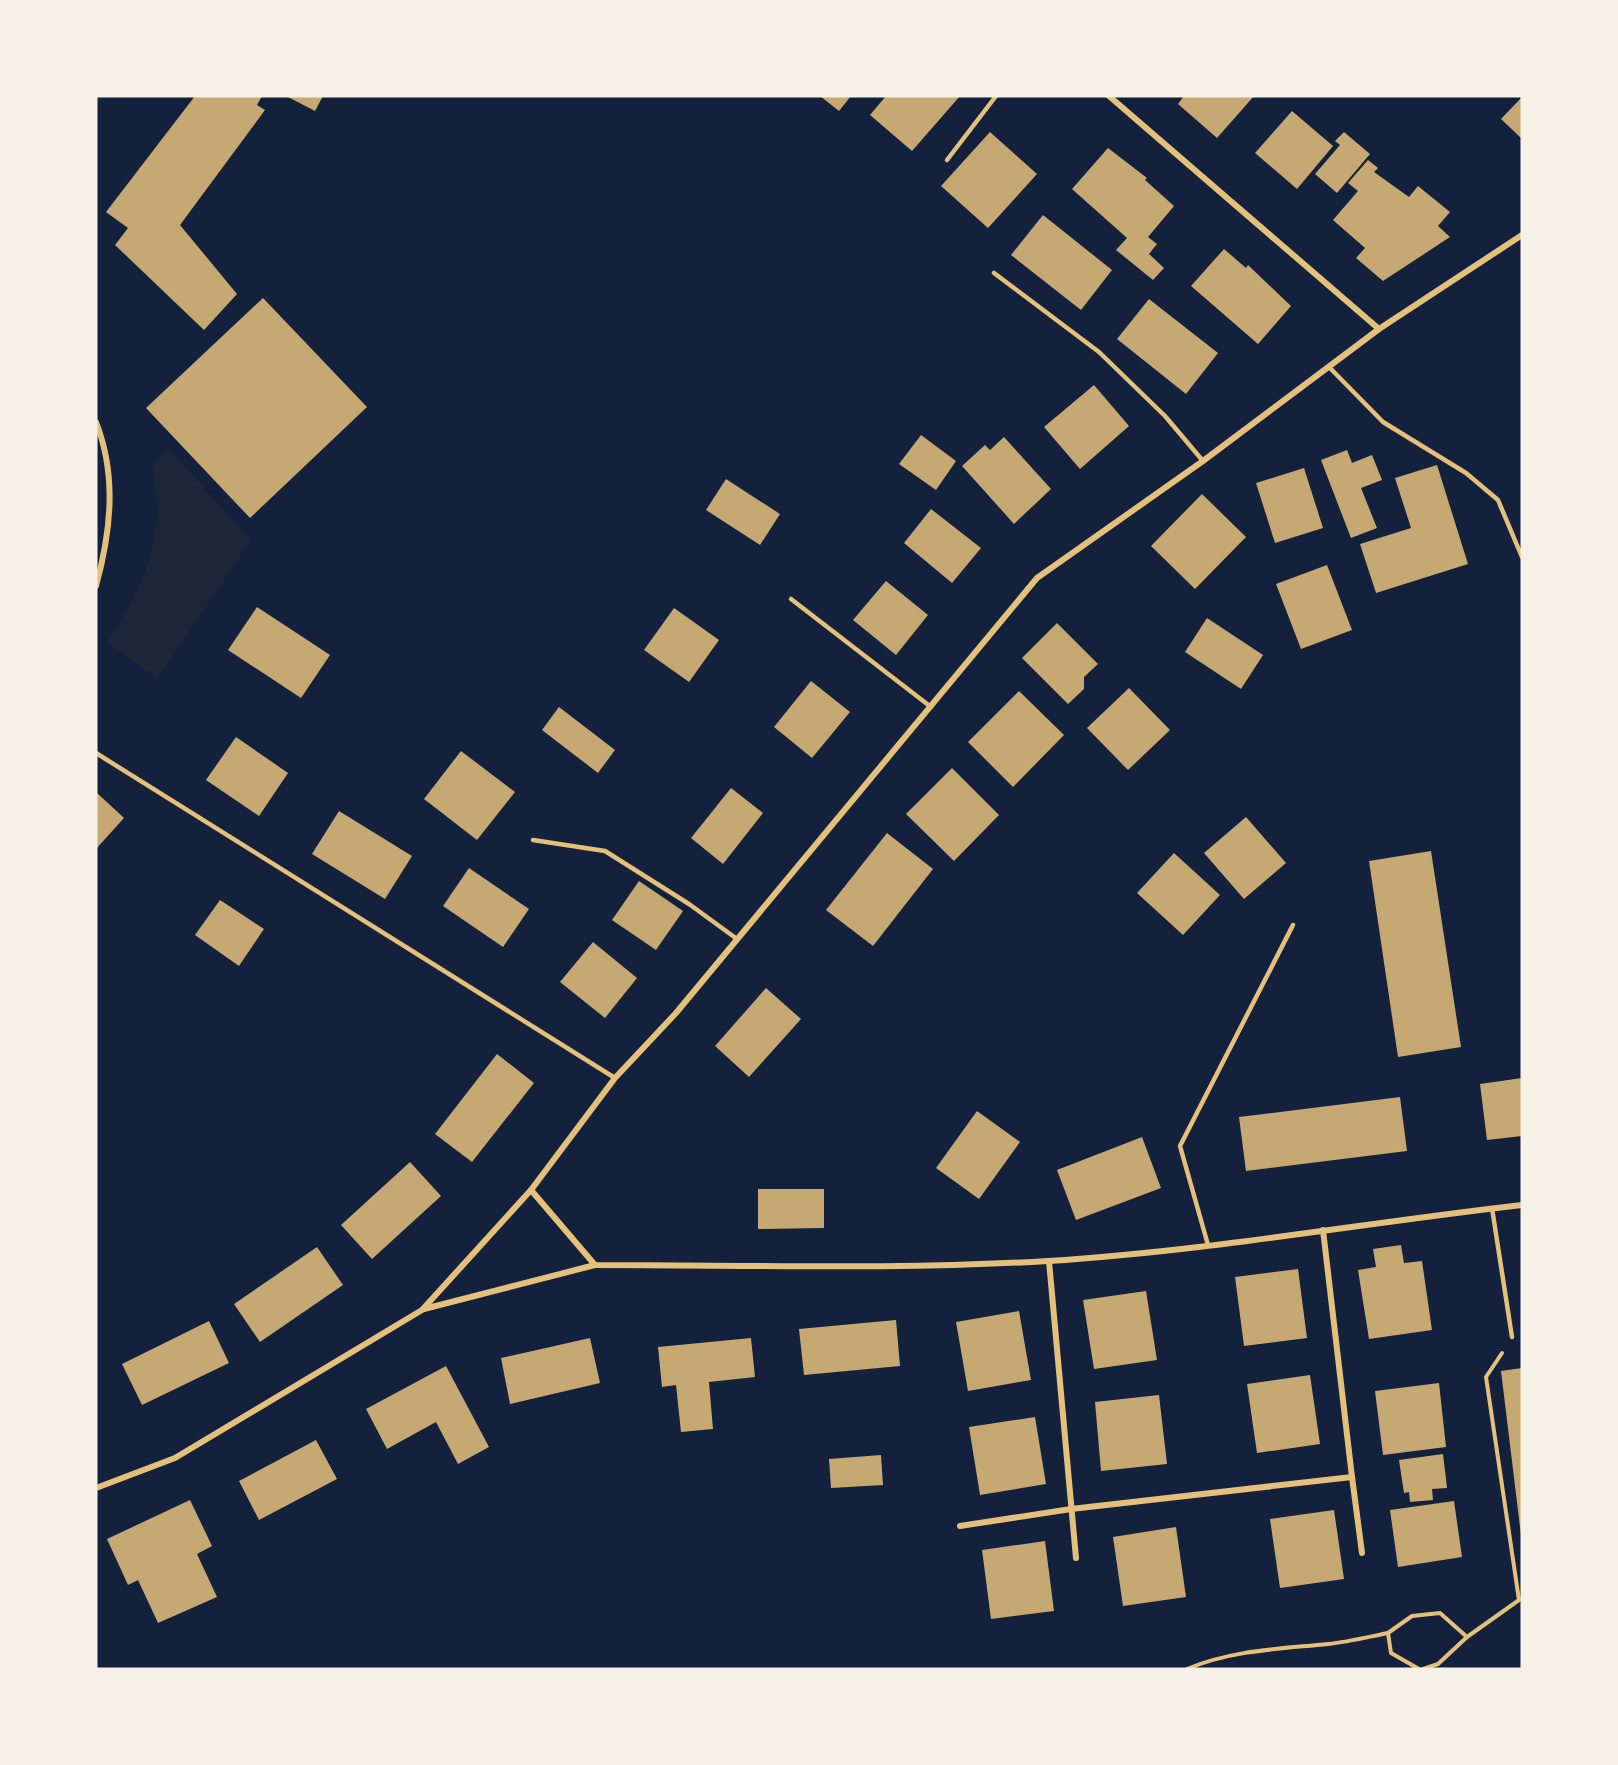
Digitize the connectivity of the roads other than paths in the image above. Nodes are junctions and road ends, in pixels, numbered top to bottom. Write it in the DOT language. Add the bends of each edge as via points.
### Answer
graph roads {
  1 [pos="996,96"];
  2 [pos="1109,96"];
  3 [pos="947,160"];
  4 [pos="1522,235"];
  5 [pos="994,273"];
  6 [pos="1379,329"];
  7 [pos="1329,367"];
  8 [pos="96,422"];
  9 [pos="1203,461"];
  10 [pos="1522,557"];
  11 [pos="96,586"];
  12 [pos="791,599"];
  13 [pos="931,707"];
  14 [pos="96,753"];
  15 [pos="533,840"];
  16 [pos="1293,925"];
  17 [pos="737,939"];
  18 [pos="615,1078"];
  19 [pos="531,1190"];
  20 [pos="1522,1205"];
  21 [pos="1492,1209"];
  22 [pos="1323,1230"];
  23 [pos="1208,1245"];
  24 [pos="1049,1261"];
  25 [pos="595,1265"];
  26 [pos="422,1310"];
  27 [pos="1512,1337"];
  28 [pos="1352,1477"];
  29 [pos="96,1488"];
  30 [pos="1071,1509"];
  31 [pos="960,1526"];
  32 [pos="1362,1553"];
  33 [pos="1076,1558"];
  1 -- 3 [label="lane"];
  2 -- 6 [label="street"];
  4 -- 6 [label="street"];
  5 -- 9 [label="lane" via="1099,352 1165,416"];
  6 -- 7 [label="street"];
  7 -- 9 [label="street"];
  7 -- 10 [label="lane" via="1383,422 1466,473 1498,500"];
  8 -- 11 [label="street" via="110,482 109,534"];
  9 -- 13 [label="street" via="1037,578"];
  12 -- 13 [label="lane"];
  13 -- 17 [label="street"];
  14 -- 18 [label="lane"];
  15 -- 17 [label="lane" via="605,851 681,898"];
  16 -- 23 [label="lane" via="1180,1146"];
  17 -- 18 [label="street"];
  18 -- 19 [label="street"];
  19 -- 25 [label="street"];
  19 -- 26 [label="street"];
  20 -- 21 [label="street"];
  21 -- 22 [label="street"];
  21 -- 27 [label="lane"];
  22 -- 23 [label="street"];
  22 -- 28 [label="street"];
  23 -- 24 [label="street"];
  24 -- 25 [label="street" via="885,1266"];
  24 -- 30 [label="street"];
  25 -- 26 [label="street"];
  26 -- 29 [label="street" via="175,1458"];
  28 -- 30 [label="street"];
  28 -- 32 [label="street"];
  30 -- 31 [label="street"];
  30 -- 33 [label="street"];
}
